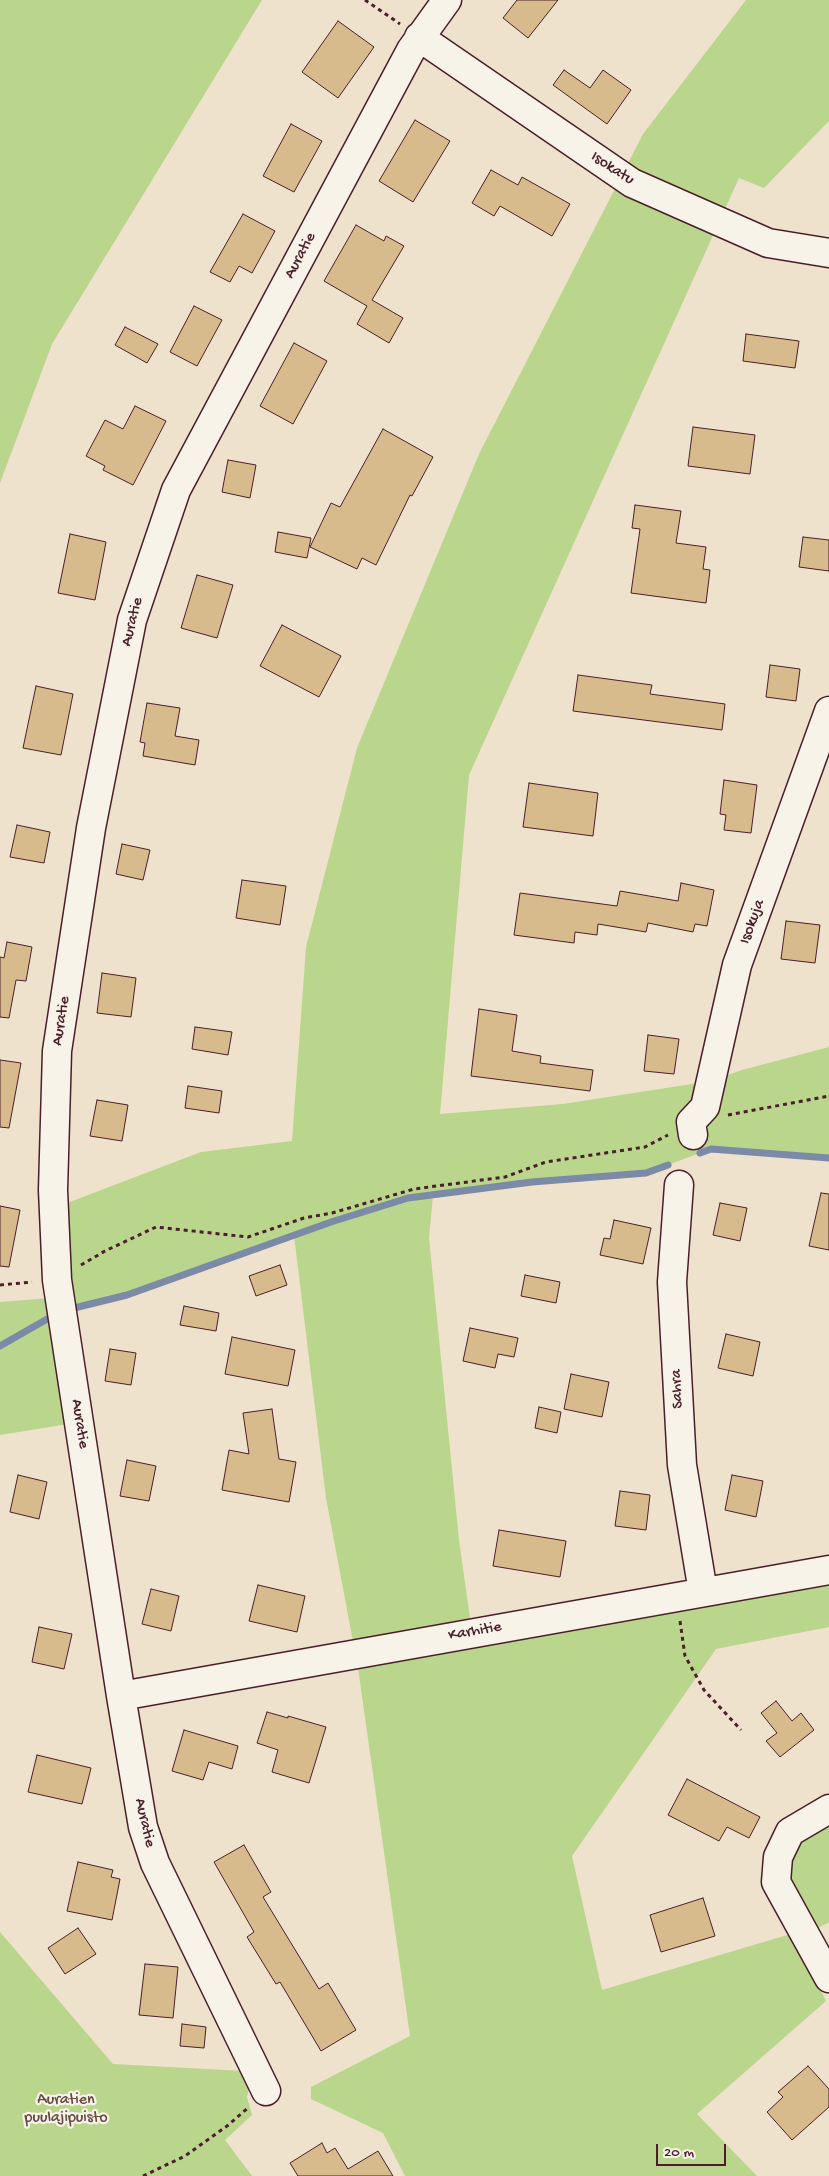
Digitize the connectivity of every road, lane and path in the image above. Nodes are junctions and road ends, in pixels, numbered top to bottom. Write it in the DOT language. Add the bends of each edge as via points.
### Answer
graph roads {
  1 [pos="366,0"];
  2 [pos="447,0"];
  3 [pos="419,37"];
  4 [pos="829,253"];
  5 [pos="829,711"];
  6 [pos="829,1096"];
  7 [pos="692,1128"];
  8 [pos="680,1185"];
  9 [pos="57,1280"];
  10 [pos="0,1286"];
  11 [pos="829,1570"];
  12 [pos="703,1592"];
  13 [pos="676,1596"];
  14 [pos="121,1696"];
  15 [pos="741,1730"];
  16 [pos="829,1809"];
  17 [pos="829,1978"];
  18 [pos="266,2091"];
  19 [pos="143,2176"];
  1 -- 3 [label="path"];
  2 -- 3 [label="street, Auratie"];
  3 -- 4 [label="street, Isokatu" via="632,184 768,243"];
  3 -- 9 [label="street, Auratie" via="176,490 132,620 91,828 57,1051 53,1190"];
  5 -- 7 [label="street, Isokuja" via="737,965 706,1106"];
  6 -- 7 [label="path"];
  7 -- 9 [label="path" via="645,1147 546,1162 505,1177 414,1189 304,1218 248,1237 156,1227 105,1251"];
  8 -- 12 [label="street, Sahra" via="672,1282 682,1464"];
  9 -- 10 [label="path"];
  9 -- 14 [label="street, Auratie"];
  11 -- 12 [label="street, Karhitie"];
  12 -- 13 [label="street, Karhitie"];
  13 -- 14 [label="street, Karhitie"];
  13 -- 15 [label="path" via="685,1656 704,1690"];
  14 -- 18 [label="street, Auratie" via="143,1827 155,1863"];
  16 -- 17 [label="street" via="790,1832 778,1857 776,1882"];
  18 -- 19 [label="path" via="228,2126 185,2156"];
}
